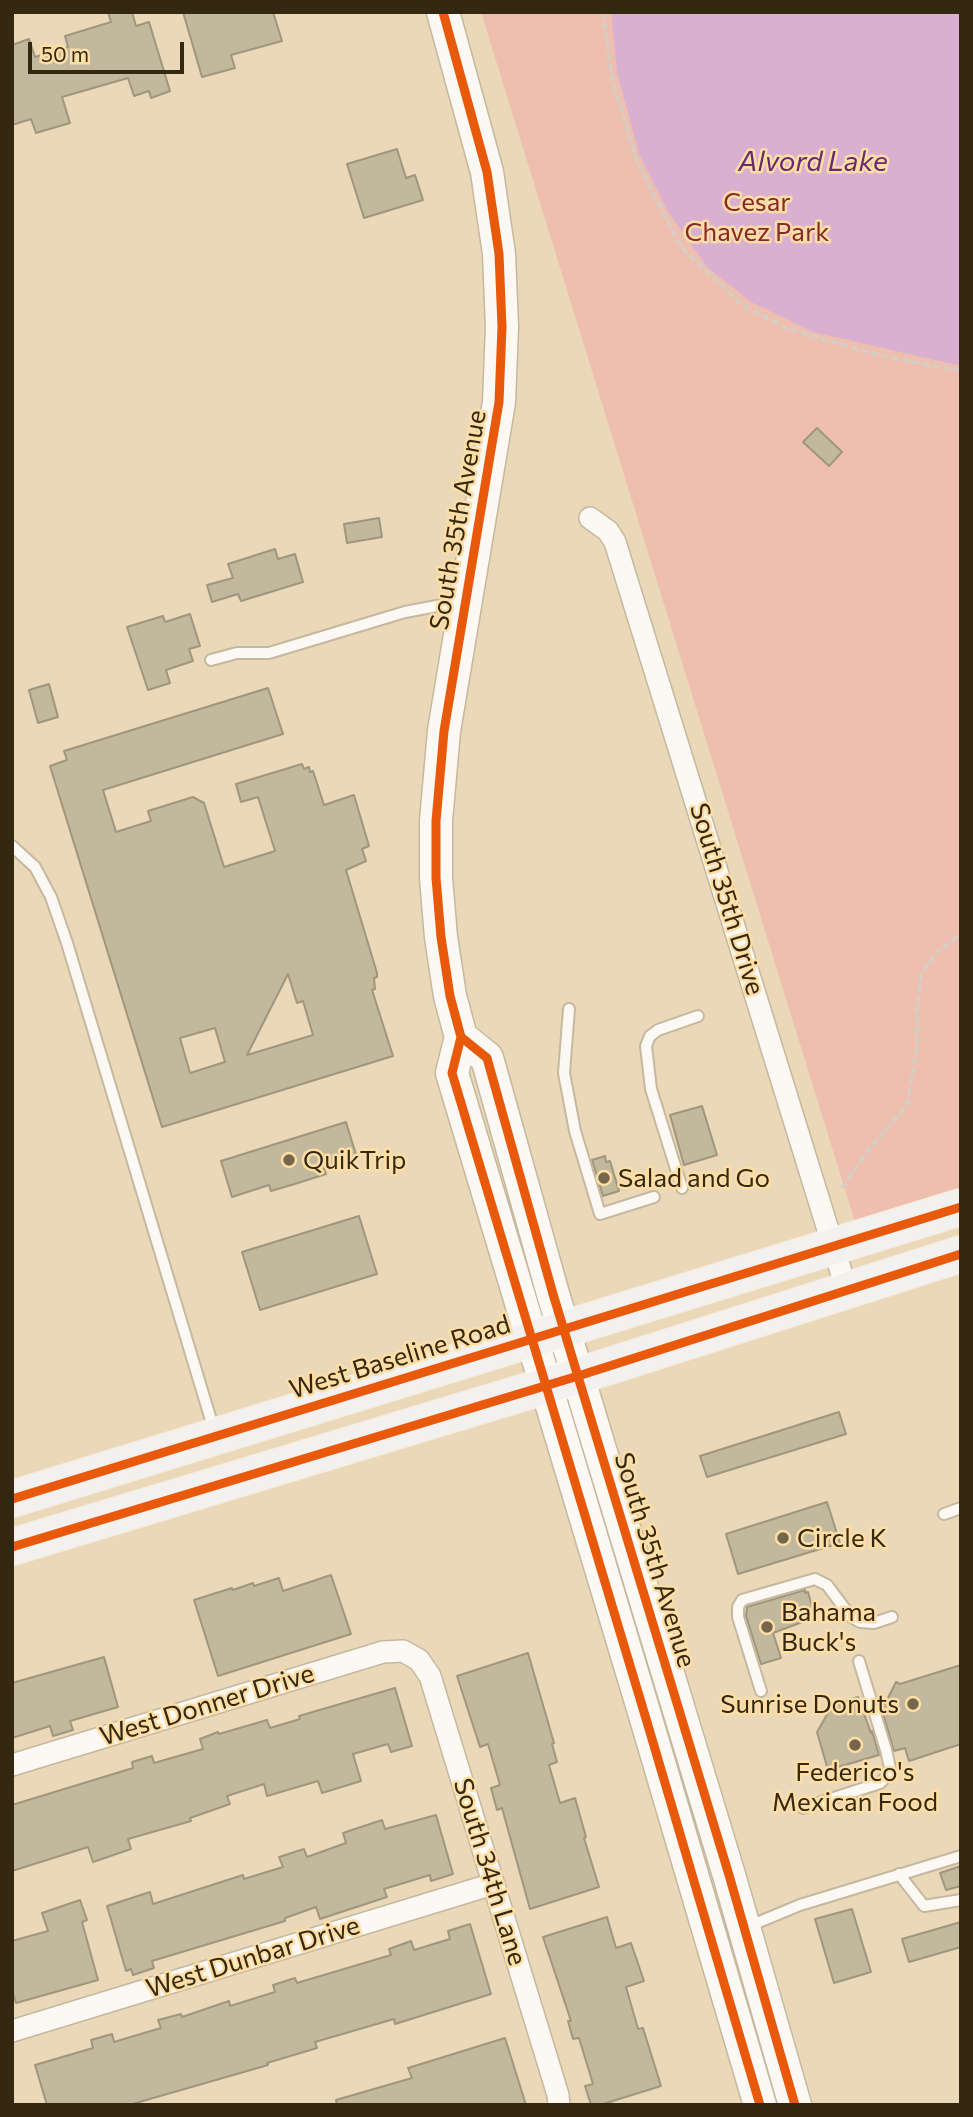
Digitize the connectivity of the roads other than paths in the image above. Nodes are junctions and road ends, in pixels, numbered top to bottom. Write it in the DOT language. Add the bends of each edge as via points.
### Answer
graph roads {
  1 [pos="443,12"];
  2 [pos="590,518"];
  3 [pos="466,600"];
  4 [pos="211,660"];
  5 [pos="12,846"];
  6 [pos="569,1009"];
  7 [pos="698,1016"];
  8 [pos="461,1037"];
  9 [pos="682,1188"];
  10 [pos="654,1197"];
  11 [pos="961,1207"];
  12 [pos="833,1247"];
  13 [pos="961,1254"];
  14 [pos="847,1291"];
  15 [pos="564,1329"];
  16 [pos="531,1339"];
  17 [pos="562,1381"];
  18 [pos="257,1423"];
  19 [pos="216,1436"];
  20 [pos="12,1499"];
  21 [pos="961,1508"];
  22 [pos="944,1514"];
  23 [pos="67,1531"];
  24 [pos="12,1547"];
  25 [pos="892,1617"];
  26 [pos="403,1651"];
  27 [pos="859,1661"];
  28 [pos="761,1691"];
  29 [pos="12,1765"];
  30 [pos="803,1808"];
  31 [pos="961,1856"];
  32 [pos="899,1874"];
  33 [pos="729,1875"];
  34 [pos="694,1883"];
  35 [pos="493,1884"];
  36 [pos="961,1900"];
  37 [pos="744,1928"];
  38 [pos="12,2031"];
  39 [pos="558,2105"];
  40 [pos="760,2105"];
  41 [pos="796,2105"];
  1 -- 3 [label="main road, South 35th Avenue" via="487,172 499,254 502,327 499,402"];
  2 -- 12 [label="street, South 35th Drive" via="615,542"];
  3 -- 4 [label="lane" via="405,612 269,653 237,653"];
  3 -- 8 [label="main road, South 35th Avenue" via="444,731 436,821 441,937"];
  5 -- 19 [label="lane" via="35,867 68,943"];
  6 -- 10 [label="lane" via="564,1073 600,1213"];
  7 -- 9 [label="lane" via="657,1030 646,1046 651,1089"];
  8 -- 15 [label="main road, South 35th Avenue" via="487,1059"];
  8 -- 16 [label="main road, South 35th Avenue" via="452,1073"];
  11 -- 12 [label="main road, West Baseline Road"];
  12 -- 14 [label="street, South 35th Drive"];
  12 -- 15 [label="main road, West Baseline Road"];
  13 -- 14 [label="main road"];
  14 -- 17 [label="main road"];
  15 -- 16 [label="main road, West Baseline Road"];
  15 -- 17 [label="main road, South 35th Avenue"];
  16 -- 17 [label="main road, South 35th Avenue"];
  16 -- 18 [label="main road, West Baseline Road"];
  17 -- 23 [label="main road"];
  17 -- 33 [label="main road, South 35th Avenue"];
  17 -- 34 [label="main road, South 35th Avenue"];
  18 -- 19 [label="main road, West Baseline Road"];
  18 -- 23 [label="main road" via="247,1446 115,1496"];
  19 -- 20 [label="main road, West Baseline Road"];
  21 -- 22 [label="lane"];
  23 -- 24 [label="main road"];
  25 -- 28 [label="lane" via="860,1622 827,1585 815,1579 742,1600 738,1617"];
  26 -- 29 [label="street, West Donner Drive" via="383,1652"];
  26 -- 35 [label="street, South 34th Lane" via="419,1660 430,1676"];
  27 -- 30 [label="lane" via="886,1750 888,1775 880,1783"];
  31 -- 32 [label="lane"];
  32 -- 36 [label="lane" via="924,1906"];
  32 -- 37 [label="lane"];
  33 -- 34 [label="main road"];
  33 -- 37 [label="main road, South 35th Avenue"];
  34 -- 40 [label="main road, South 35th Avenue"];
  35 -- 38 [label="street, West Dunbar Drive"];
  35 -- 39 [label="street, South 34th Lane"];
  37 -- 41 [label="main road, South 35th Avenue"];
}
